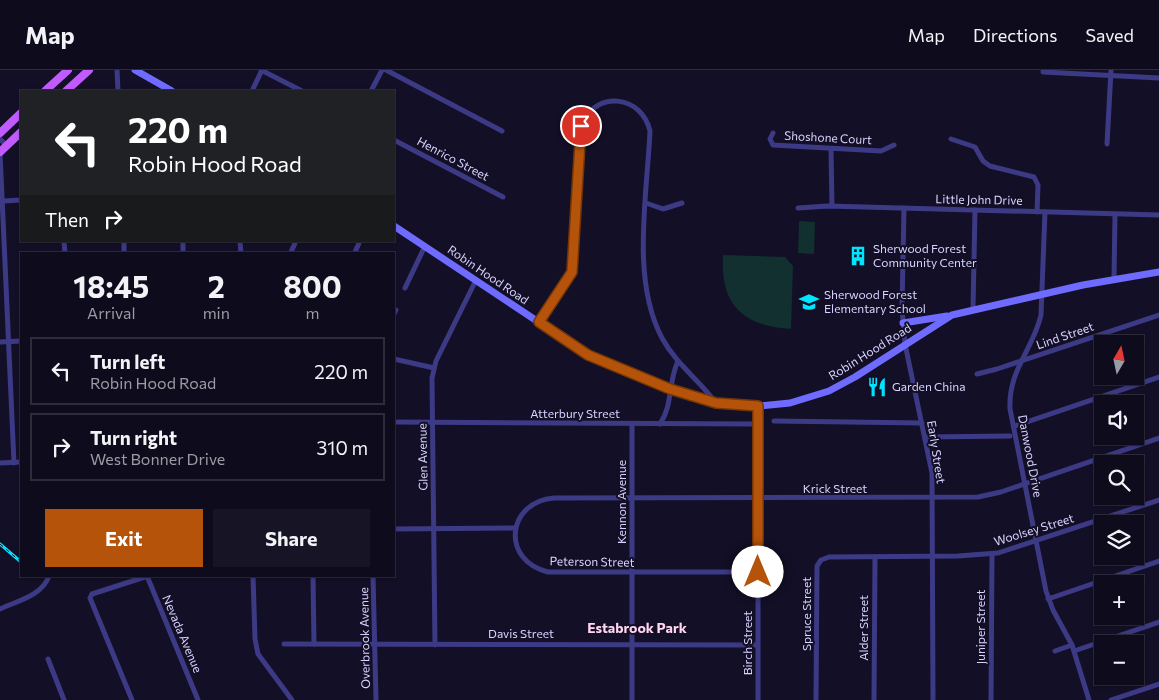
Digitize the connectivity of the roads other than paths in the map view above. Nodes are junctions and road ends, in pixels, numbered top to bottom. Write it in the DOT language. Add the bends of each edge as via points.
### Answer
graph roads {
  1 [pos="68,70"];
  2 [pos="88,70"];
  3 [pos="117,70"];
  4 [pos="135,70"];
  5 [pos="262,70"];
  6 [pos="382,70"];
  7 [pos="386,70"];
  8 [pos="1043,72"];
  9 [pos="1111,73"];
  10 [pos="1159,78"];
  11 [pos="50,90"];
  12 [pos="67,90"];
  13 [pos="118,90"];
  14 [pos="170,90"];
  15 [pos="252,90"];
  16 [pos="300,90"];
  17 [pos="372,90"];
  18 [pos="20,114"];
  19 [pos="502,131"];
  20 [pos="0,133"];
  21 [pos="20,133"];
  22 [pos="773,134"];
  23 [pos="0,139"];
  24 [pos="951,139"];
  25 [pos="395,141"];
  26 [pos="1107,144"];
  27 [pos="894,145"];
  28 [pos="7,146"];
  29 [pos="831,149"];
  30 [pos="0,152"];
  31 [pos="503,197"];
  32 [pos="20,200"];
  33 [pos="4,201"];
  34 [pos="646,203"];
  35 [pos="682,203"];
  36 [pos="832,206"];
  37 [pos="798,208"];
  38 [pos="904,208"];
  39 [pos="975,210"];
  40 [pos="1037,212"];
  41 [pos="1045,212"];
  42 [pos="1115,214"];
  43 [pos="1159,215"];
  44 [pos="395,227"];
  45 [pos="425,246"];
  46 [pos="1159,272"];
  47 [pos="1114,279"];
  48 [pos="476,280"];
  49 [pos="405,288"];
  50 [pos="1042,294"];
  51 [pos="973,309"];
  52 [pos="952,315"];
  53 [pos="1159,315"];
  54 [pos="539,322"];
  55 [pos="903,323"];
  56 [pos="9,341"];
  57 [pos="20,341"];
  58 [pos="0,342"];
  59 [pos="905,344"];
  60 [pos="395,358"];
  61 [pos="678,361"];
  62 [pos="1020,362"];
  63 [pos="434,368"];
  64 [pos="977,374"];
  65 [pos="1159,377"];
  66 [pos="670,389"];
  67 [pos="716,403"];
  68 [pos="758,406"];
  69 [pos="774,421"];
  70 [pos="395,422"];
  71 [pos="432,422"];
  72 [pos="922,422"];
  73 [pos="632,424"];
  74 [pos="660,424"];
  75 [pos="757,424"];
  76 [pos="1014,426"];
  77 [pos="1010,436"];
  78 [pos="925,437"];
  79 [pos="1159,438"];
  80 [pos="20,462"];
  81 [pos="0,463"];
  82 [pos="14,463"];
  83 [pos="1026,484"];
  84 [pos="632,498"];
  85 [pos="758,498"];
  86 [pos="933,498"];
  87 [pos="1159,500"];
  88 [pos="434,528"];
  89 [pos="515,528"];
  90 [pos="395,530"];
  91 [pos="1036,542"];
  92 [pos="992,554"];
  93 [pos="933,556"];
  94 [pos="852,557"];
  95 [pos="875,557"];
  96 [pos="1159,561"];
  97 [pos="758,572"];
  98 [pos="632,573"];
  99 [pos="48,577"];
  100 [pos="144,577"];
  101 [pos="147,577"];
  102 [pos="254,577"];
  103 [pos="313,577"];
  104 [pos="374,577"];
  105 [pos="1048,599"];
  106 [pos="0,609"];
  107 [pos="1159,622"];
  108 [pos="284,644"];
  109 [pos="314,644"];
  110 [pos="375,644"];
  111 [pos="435,644"];
  112 [pos="632,644"];
  113 [pos="758,645"];
  114 [pos="1072,645"];
  115 [pos="1055,651"];
  116 [pos="1074,651"];
  117 [pos="48,659"];
  118 [pos="1159,684"];
  119 [pos="64,700"];
  120 [pos="132,700"];
  121 [pos="198,700"];
  122 [pos="292,700"];
  123 [pos="376,700"];
  124 [pos="632,700"];
  125 [pos="758,700"];
  126 [pos="816,700"];
  127 [pos="874,700"];
  128 [pos="933,700"];
  129 [pos="991,700"];
  130 [pos="1089,700"];
  131 [pos="1111,700"];
  1 -- 11 [label="main road"];
  2 -- 12 [label="main road"];
  3 -- 13 [label="street"];
  4 -- 14 [label="street"];
  5 -- 15 [label="street"];
  5 -- 16 [label="street"];
  6 -- 17 [label="street"];
  7 -- 19 [label="street"];
  8 -- 9 [label="street"];
  9 -- 10 [label="street"];
  9 -- 26 [label="street"];
  18 -- 20 [label="main road"];
  21 -- 28 [label="main road"];
  22 -- 29 [label="street, Shoshone Court" via="770,141 774,145"];
  23 -- 28 [label="street"];
  24 -- 40 [label="street" via="975,147 990,166 1034,177 1038,185"];
  25 -- 31 [label="street, Henrico Street"];
  27 -- 29 [label="street, Shoshone Court" via="882,150"];
  28 -- 30 [label="main road"];
  29 -- 36 [label="street"];
  30 -- 33 [label="street"];
  32 -- 33 [label="street"];
  33 -- 56 [label="street"];
  34 -- 35 [label="street" via="664,209"];
  34 -- 54 [label="street" via="650,131 646,119 626,102 612,100 598,105 585,116 581,126 572,272"];
  34 -- 61 [label="street" via="645,290 662,338"];
  36 -- 37 [label="street, Little John Drive"];
  36 -- 38 [label="street, Little John Drive"];
  38 -- 39 [label="street, Little John Drive"];
  38 -- 55 [label="street, Early Street"];
  39 -- 40 [label="street, Little John Drive"];
  39 -- 51 [label="street"];
  40 -- 41 [label="street, Little John Drive"];
  41 -- 42 [label="street, Little John Drive"];
  41 -- 50 [label="street, Danwood Drive"];
  42 -- 43 [label="street, Little John Drive"];
  42 -- 47 [label="street"];
  44 -- 45 [label="street, Robin Hood Road"];
  45 -- 48 [label="street, Robin Hood Road"];
  45 -- 49 [label="street"];
  46 -- 47 [label="street, Robin Hood Road"];
  47 -- 50 [label="street, Robin Hood Road"];
  48 -- 54 [label="street, Robin Hood Road"];
  48 -- 63 [label="street, Glen Avenue"];
  50 -- 51 [label="street, Robin Hood Road"];
  50 -- 62 [label="street, Danwood Drive" via="1039,323"];
  51 -- 52 [label="street, Robin Hood Road"];
  52 -- 55 [label="street"];
  52 -- 59 [label="street, Robin Hood Road"];
  53 -- 62 [label="street, Lind Street"];
  54 -- 66 [label="street, Robin Hood Road" via="588,355"];
  55 -- 59 [label="street, Early Street"];
  56 -- 57 [label="street"];
  56 -- 58 [label="street"];
  56 -- 82 [label="street"];
  59 -- 68 [label="street, Robin Hood Road" via="829,391 790,403"];
  59 -- 72 [label="street, Early Street"];
  60 -- 63 [label="street"];
  61 -- 66 [label="street"];
  61 -- 67 [label="street"];
  62 -- 64 [label="street, Lind Street"];
  62 -- 76 [label="street, Danwood Drive" via="1012,381 1010,398"];
  63 -- 71 [label="street, Glen Avenue"];
  65 -- 76 [label="street"];
  66 -- 67 [label="street, Robin Hood Road"];
  66 -- 74 [label="street" via="669,407"];
  67 -- 68 [label="street, Robin Hood Road"];
  68 -- 75 [label="street, Birch Street"];
  69 -- 72 [label="street"];
  70 -- 71 [label="street, Atterbury Street"];
  71 -- 73 [label="street, Atterbury Street"];
  71 -- 88 [label="street, Glen Avenue"];
  72 -- 78 [label="street, Early Street"];
  73 -- 74 [label="street, Atterbury Street"];
  73 -- 84 [label="street, Kennon Avenue"];
  74 -- 75 [label="street, Atterbury Street"];
  75 -- 85 [label="street, Birch Street"];
  76 -- 83 [label="street, Danwood Drive"];
  77 -- 78 [label="street"];
  78 -- 86 [label="street, Early Street"];
  79 -- 83 [label="street, Krick Street"];
  80 -- 82 [label="street"];
  81 -- 82 [label="street"];
  83 -- 86 [label="street, Krick Street" via="978,497"];
  83 -- 91 [label="street, Danwood Drive"];
  84 -- 85 [label="street, Krick Street"];
  84 -- 89 [label="street, Krick Street" via="544,499 529,506"];
  84 -- 98 [label="street, Kennon Avenue"];
  85 -- 86 [label="street, Krick Street"];
  85 -- 97 [label="street, Birch Street"];
  86 -- 93 [label="street, Early Street"];
  87 -- 91 [label="street, Woolsey Street"];
  88 -- 89 [label="street"];
  88 -- 90 [label="street"];
  88 -- 111 [label="street, Glen Avenue"];
  89 -- 98 [label="street, Peterson Street" via="519,552 541,571"];
  91 -- 92 [label="street, Woolsey Street"];
  91 -- 105 [label="street, Danwood Drive"];
  92 -- 93 [label="street, Woolsey Street"];
  92 -- 129 [label="street, Juniper Street"];
  93 -- 95 [label="street, Woolsey Street"];
  93 -- 128 [label="street, Early Street"];
  94 -- 95 [label="street, Woolsey Street"];
  94 -- 126 [label="street, Spruce Street" via="825,557 817,566"];
  95 -- 127 [label="street, Alder Street"];
  96 -- 105 [label="street"];
  97 -- 98 [label="street, Peterson Street"];
  97 -- 113 [label="street, Birch Street"];
  98 -- 112 [label="street, Kennon Avenue"];
  99 -- 106 [label="street" via="36,593"];
  100 -- 120 [label="street" via="92,594 90,598"];
  101 -- 121 [label="street, Nevada Avenue"];
  102 -- 122 [label="street" via="258,654"];
  103 -- 109 [label="street"];
  104 -- 110 [label="street, Overbrook Avenue"];
  105 -- 114 [label="street, Danwood Drive"];
  107 -- 116 [label="street"];
  108 -- 109 [label="street, Davis Street"];
  109 -- 110 [label="street, Davis Street"];
  110 -- 111 [label="street, Davis Street"];
  110 -- 123 [label="street, Overbrook Avenue"];
  111 -- 112 [label="street, Davis Street"];
  112 -- 113 [label="street, Davis Street"];
  112 -- 124 [label="street, Kennon Avenue"];
  113 -- 125 [label="street, Birch Street"];
  114 -- 115 [label="street"];
  114 -- 116 [label="street, Danwood Drive"];
  116 -- 130 [label="street, Danwood Drive"];
  117 -- 119 [label="street"];
  118 -- 131 [label="street"];
}
